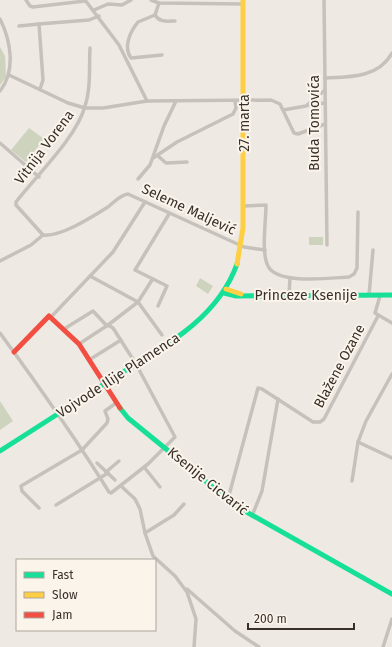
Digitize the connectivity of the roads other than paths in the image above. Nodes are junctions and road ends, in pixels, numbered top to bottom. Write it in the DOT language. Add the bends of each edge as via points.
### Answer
graph roads {
  1 [pos="26,0"];
  2 [pos="85,0"];
  3 [pos="129,0"];
  4 [pos="151,0"];
  5 [pos="324,0"];
  6 [pos="243,2"];
  7 [pos="159,3"];
  8 [pos="94,10"];
  9 [pos="155,15"];
  10 [pos="98,16"];
  11 [pos="0,19"];
  12 [pos="175,21"];
  13 [pos="39,24"];
  14 [pos="20,26"];
  15 [pos="90,48"];
  16 [pos="392,53"];
  17 [pos="162,55"];
  18 [pos="129,59"];
  19 [pos="9,75"];
  20 [pos="325,78"];
  21 [pos="40,89"];
  22 [pos="326,90"];
  23 [pos="0,91"];
  24 [pos="147,101"];
  25 [pos="176,101"];
  26 [pos="235,101"];
  27 [pos="244,101"];
  28 [pos="325,103"];
  29 [pos="306,106"];
  30 [pos="85,108"];
  31 [pos="283,110"];
  32 [pos="325,124"];
  33 [pos="157,143"];
  34 [pos="0,144"];
  35 [pos="165,149"];
  36 [pos="158,156"];
  37 [pos="153,158"];
  38 [pos="187,162"];
  39 [pos="38,177"];
  40 [pos="138,179"];
  41 [pos="145,202"];
  42 [pos="244,206"];
  43 [pos="358,212"];
  44 [pos="169,214"];
  45 [pos="43,235"];
  46 [pos="327,245"];
  47 [pos="241,246"];
  48 [pos="265,250"];
  49 [pos="373,250"];
  50 [pos="0,261"];
  51 [pos="90,276"];
  52 [pos="290,278"];
  53 [pos="152,280"];
  54 [pos="225,291"];
  55 [pos="289,295"];
  56 [pos="369,295"];
  57 [pos="392,295"];
  58 [pos="380,296"];
  59 [pos="138,302"];
  60 [pos="158,306"];
  61 [pos="50,316"];
  62 [pos="378,316"];
  63 [pos="392,323"];
  64 [pos="108,326"];
  65 [pos="64,329"];
  66 [pos="0,333"];
  67 [pos="162,335"];
  68 [pos="121,340"];
  69 [pos="79,344"];
  70 [pos="14,352"];
  71 [pos="90,360"];
  72 [pos="136,364"];
  73 [pos="392,374"];
  74 [pos="103,385"];
  75 [pos="278,399"];
  76 [pos="116,403"];
  77 [pos="59,413"];
  78 [pos="358,442"];
  79 [pos="166,447"];
  80 [pos="82,450"];
  81 [pos="0,451"];
  82 [pos="392,458"];
  83 [pos="119,461"];
  84 [pos="97,463"];
  85 [pos="144,467"];
  86 [pos="107,473"];
  87 [pos="101,479"];
  88 [pos="115,480"];
  89 [pos="352,481"];
  90 [pos="121,486"];
  91 [pos="160,487"];
  92 [pos="228,499"];
  93 [pos="184,504"];
  94 [pos="56,505"];
  95 [pos="40,508"];
  96 [pos="252,516"];
  97 [pos="145,533"];
  98 [pos="183,585"];
  99 [pos="391,592"];
  100 [pos="392,619"];
  101 [pos="194,647"];
  102 [pos="259,647"];
  103 [pos="383,647"];
  1 -- 2 [label="street" via="33,7"];
  2 -- 8 [label="street"];
  3 -- 8 [label="street" via="118,6 108,4"];
  4 -- 7 [label="street"];
  5 -- 20 [label="street, Buda Tomovića"];
  6 -- 7 [label="street"];
  6 -- 27 [label="street, 27. marta"];
  7 -- 9 [label="street"];
  8 -- 10 [label="street"];
  9 -- 12 [label="street" via="159,20"];
  9 -- 18 [label="street" via="136,24 127,45"];
  10 -- 13 [label="street" via="89,20"];
  10 -- 18 [label="street"];
  11 -- 19 [label="street" via="8,40"];
  13 -- 14 [label="street"];
  13 -- 21 [label="street" via="43,80"];
  15 -- 30 [label="street"];
  16 -- 20 [label="street" via="386,63 368,73"];
  17 -- 18 [label="street"];
  18 -- 24 [label="street"];
  19 -- 21 [label="street"];
  19 -- 23 [label="street"];
  20 -- 22 [label="street, Buda Tomovića"];
  21 -- 30 [label="street"];
  22 -- 28 [label="street, Buda Tomovića"];
  22 -- 29 [label="street"];
  24 -- 25 [label="street"];
  24 -- 30 [label="street" via="103,108"];
  25 -- 26 [label="street"];
  25 -- 33 [label="street"];
  26 -- 27 [label="street"];
  26 -- 35 [label="street" via="235,111 231,116"];
  27 -- 31 [label="street" via="276,101"];
  27 -- 42 [label="street, 27. marta"];
  28 -- 29 [label="street"];
  28 -- 32 [label="street, Buda Tomovića"];
  29 -- 31 [label="street"];
  30 -- 39 [label="street, Vitnija Vorena"];
  31 -- 32 [label="street" via="294,133 298,134"];
  32 -- 46 [label="street, Buda Tomovića"];
  33 -- 35 [label="street"];
  33 -- 37 [label="street"];
  34 -- 39 [label="street"];
  35 -- 36 [label="street"];
  36 -- 37 [label="street"];
  36 -- 38 [label="street" via="166,163"];
  37 -- 40 [label="street" via="147,170"];
  39 -- 45 [label="street, Vitnija Vorena" via="16,203"];
  41 -- 44 [label="street, Seleme Maljević"];
  41 -- 45 [label="street, Seleme Maljević" via="127,194 75,225 50,236"];
  41 -- 51 [label="street" via="115,248"];
  42 -- 47 [label="street, 27. marta"];
  42 -- 48 [label="street, Princeze Ksenije" via="266,205"];
  43 -- 52 [label="street, Princeze Ksenije" via="357,268 354,274 349,277"];
  44 -- 47 [label="street, Seleme Maljević"];
  44 -- 53 [label="street" via="135,270"];
  45 -- 50 [label="street" via="31,245"];
  47 -- 48 [label="street"];
  47 -- 54 [label="street, 27. marta" via="237,264"];
  48 -- 52 [label="street, Princeze Ksenije" via="270,270 278,276"];
  49 -- 56 [label="street, Princeze Ksenije"];
  51 -- 59 [label="street"];
  51 -- 61 [label="street"];
  52 -- 55 [label="street"];
  53 -- 59 [label="street"];
  53 -- 60 [label="street" via="166,286"];
  54 -- 55 [label="street, Princeze Ksenije" via="231,295"];
  54 -- 72 [label="street, Vojvode Ilije Plamenca" via="196,324"];
  55 -- 56 [label="street, Princeze Ksenije"];
  56 -- 58 [label="street, Princeze Ksenije"];
  57 -- 58 [label="street, Princeze Ksenije"];
  58 -- 62 [label="street" via="375,310"];
  59 -- 64 [label="street"];
  59 -- 67 [label="street"];
  61 -- 65 [label="street"];
  61 -- 70 [label="street"];
  62 -- 63 [label="street"];
  62 -- 75 [label="street, Blažene Ozane" via="322,422 314,422"];
  64 -- 65 [label="street" via="93,311"];
  64 -- 68 [label="street" via="111,326"];
  64 -- 69 [label="street"];
  65 -- 69 [label="street"];
  66 -- 70 [label="street"];
  68 -- 71 [label="street"];
  68 -- 72 [label="street"];
  69 -- 71 [label="street"];
  70 -- 77 [label="street"];
  71 -- 74 [label="street, Ksenije Cicvarić"];
  72 -- 74 [label="street, Vojvode Ilije Plamenca"];
  72 -- 79 [label="street" via="175,437"];
  73 -- 78 [label="street" via="366,420"];
  74 -- 76 [label="street, Ksenije Cicvarić"];
  74 -- 77 [label="street, Vojvode Ilije Plamenca"];
  75 -- 92 [label="street, Blažene Ozane" via="260,387 257,390"];
  75 -- 96 [label="street" via="262,491"];
  76 -- 79 [label="street, Ksenije Cicvarić" via="128,418"];
  76 -- 80 [label="street" via="104,411 107,423"];
  77 -- 80 [label="street"];
  77 -- 81 [label="street, Vojvode Ilije Plamenca"];
  78 -- 82 [label="street"];
  78 -- 89 [label="street"];
  79 -- 85 [label="street"];
  79 -- 92 [label="street, Ksenije Cicvarić"];
  80 -- 87 [label="street"];
  80 -- 95 [label="street" via="21,486 22,491"];
  83 -- 86 [label="street"];
  84 -- 86 [label="street"];
  85 -- 90 [label="street"];
  85 -- 91 [label="street"];
  86 -- 87 [label="street"];
  86 -- 88 [label="street"];
  87 -- 90 [label="street" via="110,493"];
  87 -- 94 [label="street"];
  90 -- 97 [label="street" via="138,504 142,512"];
  92 -- 96 [label="street, Ksenije Cicvarić"];
  93 -- 97 [label="street" via="174,515"];
  96 -- 99 [label="street, Ksenije Cicvarić"];
  97 -- 98 [label="street" via="153,556"];
  98 -- 101 [label="street" via="196,619"];
  98 -- 102 [label="street" via="235,631"];
  100 -- 103 [label="street"];
}
